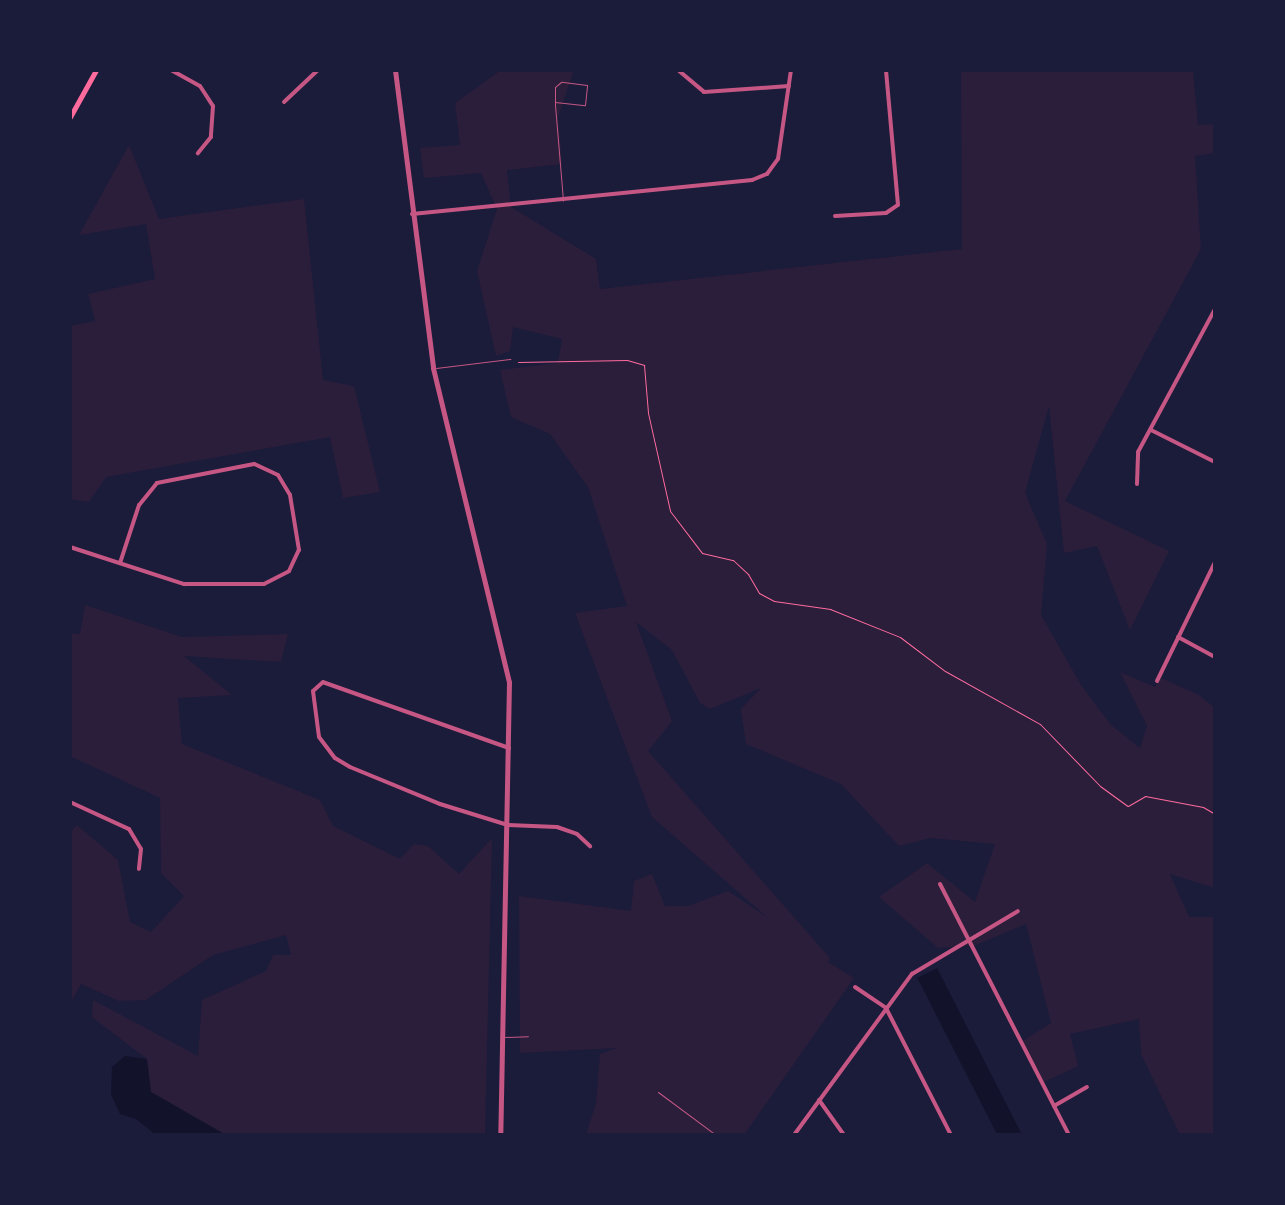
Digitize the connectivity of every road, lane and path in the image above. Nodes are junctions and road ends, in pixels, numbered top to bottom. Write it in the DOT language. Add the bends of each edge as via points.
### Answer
graph roads {
  1 [pos="96,70"];
  2 [pos="171,70"];
  3 [pos="318,70"];
  4 [pos="395,70"];
  5 [pos="678,70"];
  6 [pos="791,70"];
  7 [pos="886,70"];
  8 [pos="789,86"];
  9 [pos="284,102"];
  10 [pos="554,102"];
  11 [pos="70,116"];
  12 [pos="198,153"];
  13 [pos="562,201"];
  14 [pos="412,214"];
  15 [pos="835,216"];
  16 [pos="1215,310"];
  17 [pos="510,359"];
  18 [pos="433,368"];
  19 [pos="1150,430"];
  20 [pos="1215,462"];
  21 [pos="1137,484"];
  22 [pos="70,547"];
  23 [pos="1215,562"];
  24 [pos="120,563"];
  25 [pos="1178,638"];
  26 [pos="1215,657"];
  27 [pos="1157,681"];
  28 [pos="509,748"];
  29 [pos="70,802"];
  30 [pos="1215,814"];
  31 [pos="508,826"];
  32 [pos="590,846"];
  33 [pos="139,869"];
  34 [pos="940,884"];
  35 [pos="1018,911"];
  36 [pos="968,940"];
  37 [pos="855,988"];
  38 [pos="886,1008"];
  39 [pos="528,1036"];
  40 [pos="502,1037"];
  41 [pos="1087,1087"];
  42 [pos="658,1092"];
  43 [pos="818,1100"];
  44 [pos="1054,1106"];
  45 [pos="500,1135"];
  46 [pos="716,1135"];
  47 [pos="794,1135"];
  48 [pos="844,1135"];
  49 [pos="951,1135"];
  50 [pos="1069,1135"];
  1 -- 11 [label="main road"];
  2 -- 12 [label="street" via="200,86 213,106 211,137"];
  3 -- 9 [label="street"];
  4 -- 14 [label="street"];
  5 -- 8 [label="street" via="704,92"];
  6 -- 8 [label="street"];
  7 -- 15 [label="street" via="898,205 886,213"];
  8 -- 13 [label="street" via="778,159 767,174"];
  10 -- 10 [label="lane" via="561,82 587,85 585,105"];
  10 -- 13 [label="lane"];
  13 -- 14 [label="street"];
  14 -- 18 [label="street"];
  16 -- 19 [label="street"];
  17 -- 18 [label="lane"];
  17 -- 30 [label="path" via="644,365 670,511 702,553 733,560 774,601 830,609 900,637 1040,724 1128,806 1145,796"];
  18 -- 28 [label="street" via="509,682"];
  19 -- 20 [label="street"];
  19 -- 21 [label="street" via="1135,463"];
  22 -- 24 [label="street"];
  23 -- 25 [label="street"];
  24 -- 24 [label="street" via="139,505 158,483 254,464 278,474 290,495 299,550 289,571 272,582 184,584"];
  25 -- 26 [label="street"];
  25 -- 27 [label="street"];
  28 -- 31 [label="street"];
  28 -- 31 [label="street" via="323,682 313,691 314,725 334,758 397,788"];
  29 -- 33 [label="street" via="129,829 141,849"];
  31 -- 32 [label="street" via="557,827"];
  31 -- 40 [label="street"];
  34 -- 36 [label="street"];
  35 -- 36 [label="street"];
  36 -- 38 [label="street" via="912,974"];
  36 -- 44 [label="street"];
  37 -- 38 [label="street"];
  38 -- 43 [label="street"];
  38 -- 49 [label="street"];
  39 -- 40 [label="lane"];
  40 -- 45 [label="street"];
  41 -- 44 [label="street"];
  42 -- 46 [label="lane"];
  43 -- 47 [label="street"];
  43 -- 48 [label="street"];
  44 -- 50 [label="street"];
}
